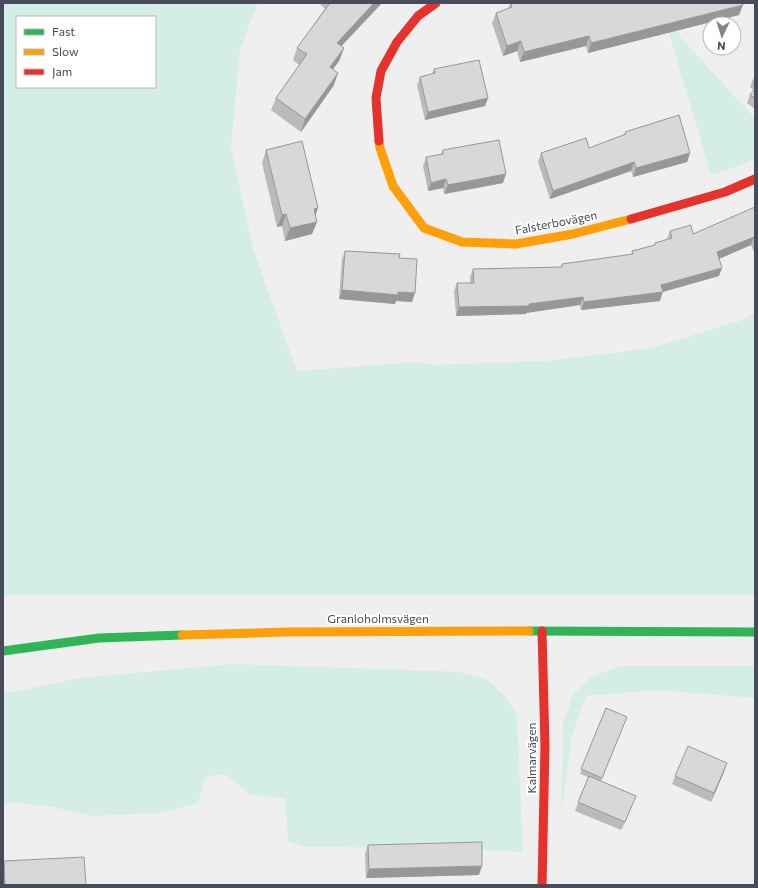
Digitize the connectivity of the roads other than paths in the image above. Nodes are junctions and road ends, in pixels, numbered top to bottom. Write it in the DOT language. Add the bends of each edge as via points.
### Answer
graph roads {
  1 [pos="436,3"];
  2 [pos="755,179"];
  3 [pos="542,631"];
  4 [pos="755,632"];
  5 [pos="3,651"];
  6 [pos="542,885"];
  1 -- 2 [label="street, Falsterbovägen" via="418,16 397,42 381,71 376,98 380,148 394,186 424,228 462,242 516,244 573,234 647,215 725,192"];
  3 -- 4 [label="street, Granloholmsvägen"];
  3 -- 5 [label="street, Granloholmsvägen" via="288,632 107,638"];
  3 -- 6 [label="street, Kalmarvägen" via="545,746"];
}
